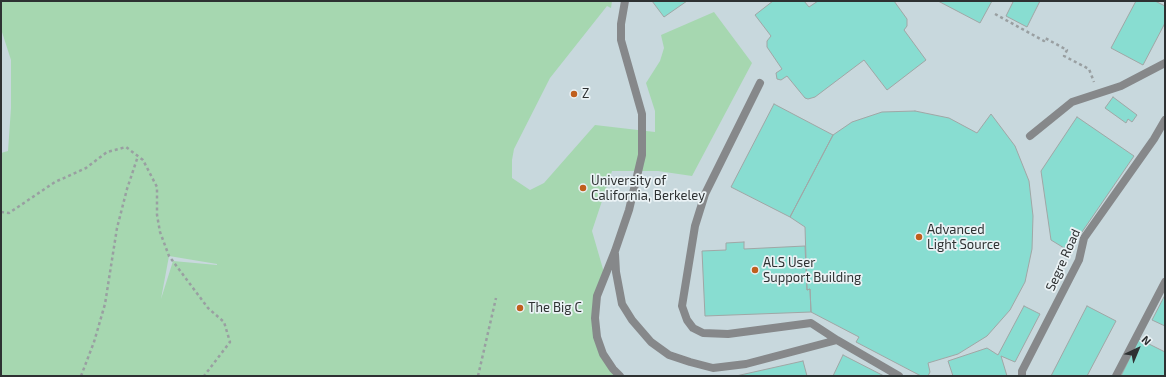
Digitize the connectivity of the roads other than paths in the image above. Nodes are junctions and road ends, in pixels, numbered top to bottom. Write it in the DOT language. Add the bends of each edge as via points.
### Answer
graph roads {
  1 [pos="625,1"];
  2 [pos="1165,63"];
  3 [pos="760,83"];
  4 [pos="1165,120"];
  5 [pos="1030,136"];
  6 [pos="615,251"];
  7 [pos="1165,282"];
  8 [pos="837,340"];
  9 [pos="620,376"];
  10 [pos="899,376"];
  11 [pos="1022,376"];
  12 [pos="1116,376"];
  1 -- 6 [label="lane" via="621,40 642,114 642,155 629,210"];
  2 -- 5 [label="lane" via="1121,86 1072,102"];
  3 -- 8 [label="lane" via="705,194 695,226 682,306 693,328 703,333 728,334 811,323"];
  4 -- 11 [label="lane, Segre Road" via="1084,238 1079,260 1022,371"];
  6 -- 8 [label="lane" via="622,304 651,342 669,355 712,368 746,364"];
  6 -- 9 [label="lane" via="597,296 594,318 603,354"];
  7 -- 12 [label="lane"];
  8 -- 10 [label="lane"];
}
